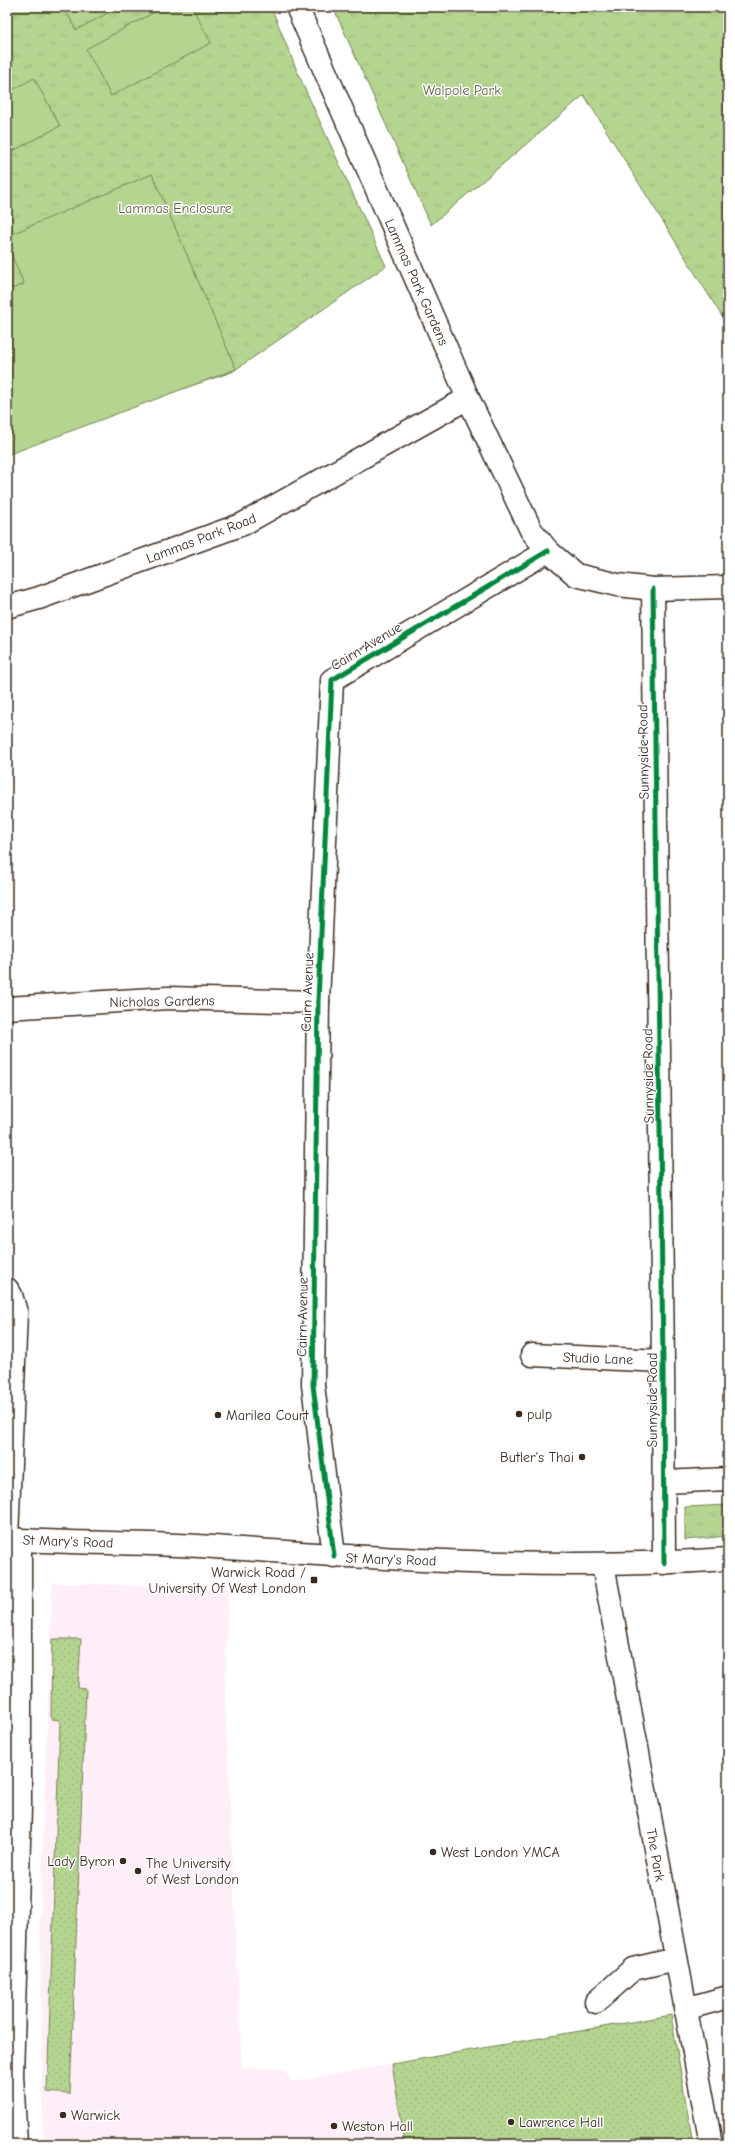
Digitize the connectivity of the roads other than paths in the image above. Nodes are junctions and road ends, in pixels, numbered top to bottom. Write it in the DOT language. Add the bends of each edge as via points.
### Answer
graph roads {
  1 [pos="297,7"];
  2 [pos="468,398"];
  3 [pos="548,551"];
  4 [pos="728,587"];
  5 [pos="653,588"];
  6 [pos="7,607"];
  7 [pos="318,1002"];
  8 [pos="7,1008"];
  9 [pos="7,1289"];
  10 [pos="532,1355"];
  11 [pos="664,1361"];
  12 [pos="728,1479"];
  13 [pos="664,1482"];
  14 [pos="11,1539"];
  15 [pos="334,1556"];
  16 [pos="728,1559"];
  17 [pos="664,1563"];
  18 [pos="603,1565"];
  19 [pos="13,1809"];
  20 [pos="12,1941"];
  21 [pos="676,1960"];
  22 [pos="728,1997"];
  23 [pos="596,2002"];
  24 [pos="685,2009"];
  25 [pos="16,2144"];
  26 [pos="711,2144"];
  1 -- 2 [label="street, Lammas Park Gardens"];
  2 -- 3 [label="street, Lammas Park Gardens" via="531,530"];
  2 -- 6 [label="street, Lammas Park Road" via="243,524 39,598"];
  3 -- 5 [label="street, Lammas Park Gardens" via="576,575 618,585"];
  3 -- 7 [label="street, Cairn Avenue" via="332,680"];
  4 -- 5 [label="street, Lammas Park Gardens"];
  5 -- 11 [label="street, Sunnyside Road"];
  7 -- 8 [label="street, Nicholas Gardens" via="168,998"];
  7 -- 15 [label="street, Cairn Avenue" via="313,1385"];
  9 -- 14 [label="street" via="16,1312"];
  10 -- 11 [label="street, Studio Lane"];
  11 -- 13 [label="street, Sunnyside Road"];
  12 -- 13 [label="street"];
  13 -- 17 [label="street, Sunnyside Road"];
  14 -- 15 [label="street, St Mary's Road" via="168,1544"];
  14 -- 19 [label="street"];
  15 -- 18 [label="street, St Mary's Road"];
  16 -- 17 [label="street, St Mary's Road"];
  17 -- 18 [label="street, St Mary's Road"];
  18 -- 21 [label="street, The Park"];
  19 -- 20 [label="street"];
  20 -- 25 [label="street" via="12,2076"];
  21 -- 23 [label="street" via="633,1969"];
  21 -- 24 [label="street, The Park"];
  22 -- 24 [label="street"];
  24 -- 26 [label="street, The Park"];
}
